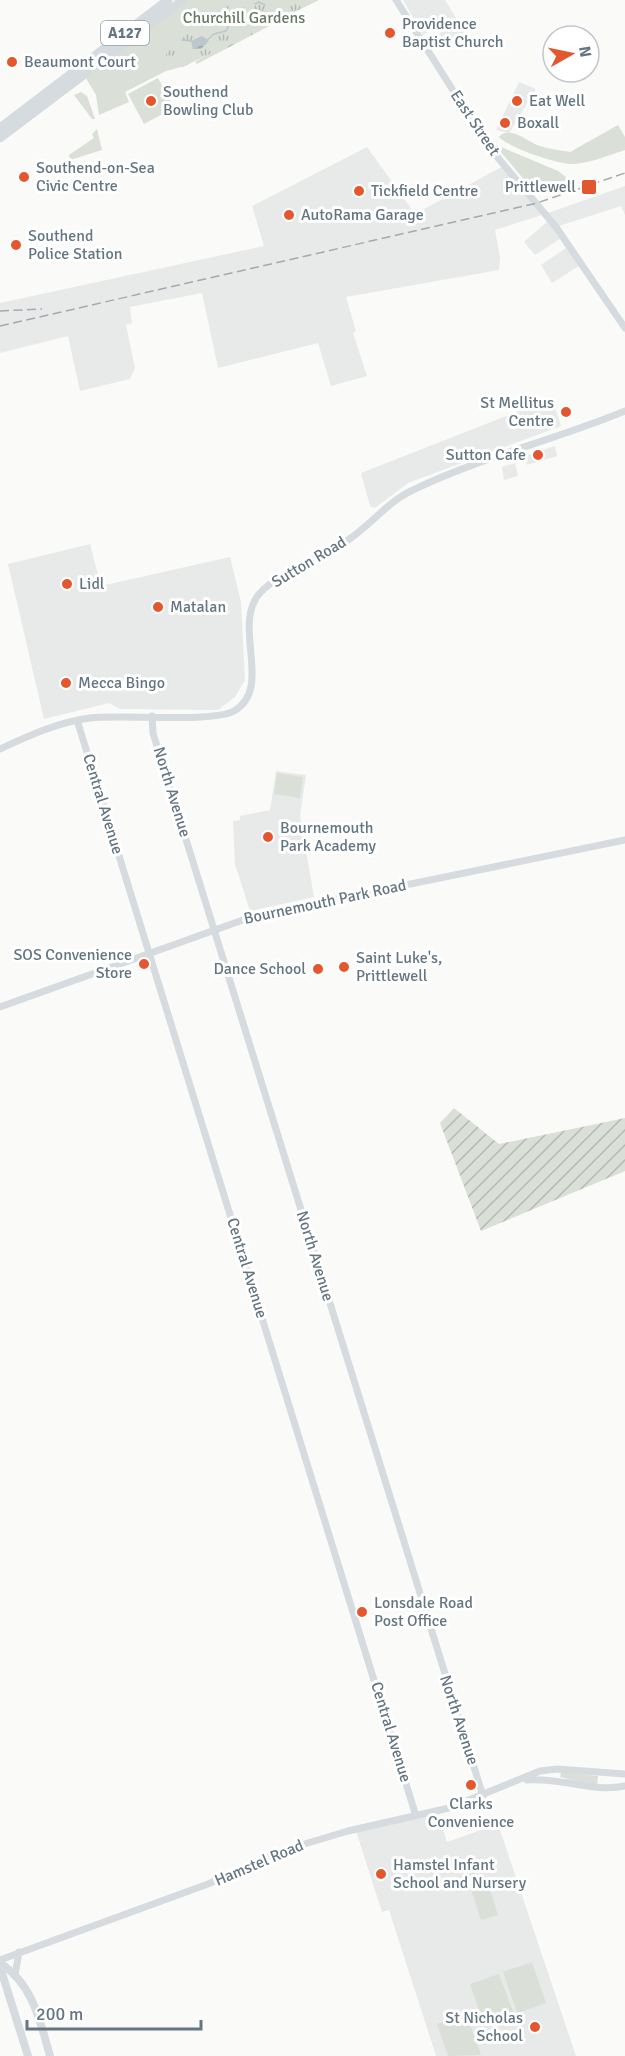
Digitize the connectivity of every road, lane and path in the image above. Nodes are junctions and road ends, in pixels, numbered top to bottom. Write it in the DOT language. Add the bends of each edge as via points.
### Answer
graph roads {
  1 [pos="168,0"];
  2 [pos="183,0"];
  3 [pos="396,0"];
  4 [pos="78,73"];
  5 [pos="0,128"];
  6 [pos="0,138"];
  7 [pos="625,328"];
  8 [pos="625,411"];
  9 [pos="152,716"];
  10 [pos="77,720"];
  11 [pos="0,748"];
  12 [pos="625,840"];
  13 [pos="215,930"];
  14 [pos="149,953"];
  15 [pos="0,1007"];
  16 [pos="625,1774"];
  17 [pos="522,1781"];
  18 [pos="625,1786"];
  19 [pos="483,1796"];
  20 [pos="416,1816"];
  21 [pos="19,1952"];
  22 [pos="0,1963"];
  23 [pos="15,1975"];
  24 [pos="28,2056"];
  25 [pos="50,2056"];
  1 -- 4 [label="highway, A127"];
  2 -- 4 [label="highway, A127"];
  3 -- 7 [label="street, East Street" via="488,146 545,214"];
  4 -- 5 [label="highway, A127"];
  4 -- 6 [label="highway, A127"];
  8 -- 9 [label="street, Sutton Road" via="404,494 353,536 259,594 249,616 251,686 236,710 216,716"];
  9 -- 10 [label="street, Sutton Road"];
  9 -- 13 [label="street, North Avenue" via="153,733"];
  10 -- 11 [label="street, Sutton Road"];
  10 -- 14 [label="street, Central Avenue"];
  12 -- 13 [label="street, Bournemouth Park Road" via="260,914"];
  13 -- 14 [label="street, Bournemouth Park Road"];
  13 -- 19 [label="street, North Avenue"];
  14 -- 15 [label="street, Bournemouth Park Road"];
  14 -- 20 [label="street, Central Avenue"];
  16 -- 17 [label="street, Hamstel Road" via="553,1769"];
  17 -- 18 [label="street, Hamstel Road" via="557,1779 599,1788"];
  17 -- 19 [label="street, Hamstel Road"];
  19 -- 20 [label="street, Hamstel Road"];
  20 -- 21 [label="street, Hamstel Road" via="281,1851 208,1884"];
  21 -- 22 [label="street, Hamstel Road"];
  21 -- 23 [label="street"];
  22 -- 23 [label="main road"];
  22 -- 24 [label="main road"];
  23 -- 25 [label="main road" via="32,1998"];
}
